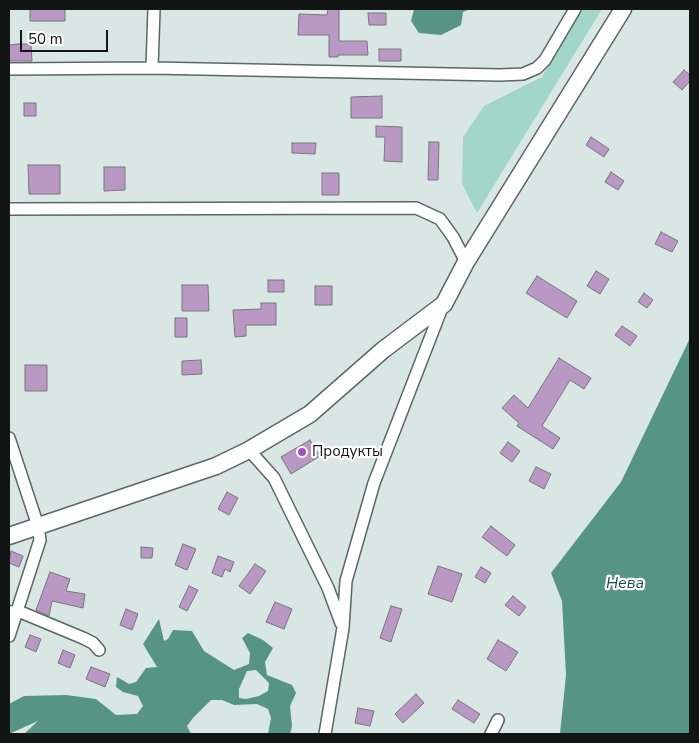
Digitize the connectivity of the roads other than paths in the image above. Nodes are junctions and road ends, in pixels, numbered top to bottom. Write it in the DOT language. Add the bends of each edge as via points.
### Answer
graph roads {
  1 [pos="154,9"];
  2 [pos="575,9"];
  3 [pos="623,9"];
  4 [pos="152,68"];
  5 [pos="9,69"];
  6 [pos="9,209"];
  7 [pos="466,262"];
  8 [pos="444,304"];
  9 [pos="9,438"];
  10 [pos="249,450"];
  11 [pos="38,526"];
  12 [pos="9,536"];
  13 [pos="13,611"];
  14 [pos="343,628"];
  15 [pos="9,636"];
  16 [pos="99,650"];
  17 [pos="498,720"];
  18 [pos="325,734"];
  19 [pos="491,734"];
  1 -- 4 [label="street"];
  2 -- 4 [label="street" via="545,60 523,74"];
  3 -- 7 [label="street"];
  4 -- 5 [label="street"];
  6 -- 7 [label="street" via="416,208 440,219"];
  7 -- 8 [label="street"];
  8 -- 10 [label="street" via="384,350 310,414"];
  8 -- 14 [label="street" via="374,483 346,581"];
  9 -- 11 [label="street"];
  10 -- 11 [label="street" via="216,466"];
  10 -- 14 [label="street" via="274,478 328,588"];
  11 -- 12 [label="street"];
  11 -- 13 [label="street" via="40,540 37,553"];
  13 -- 15 [label="street"];
  13 -- 16 [label="street" via="88,641"];
  14 -- 18 [label="street"];
  17 -- 19 [label="street"];
}
